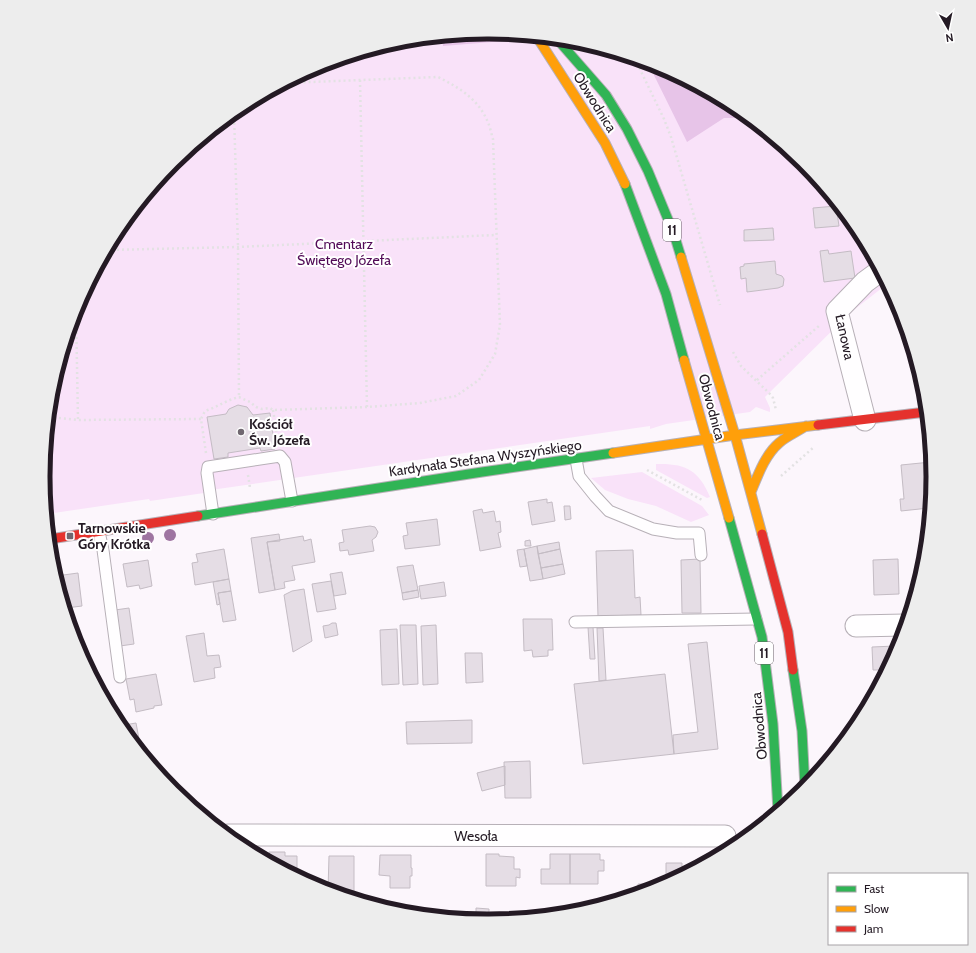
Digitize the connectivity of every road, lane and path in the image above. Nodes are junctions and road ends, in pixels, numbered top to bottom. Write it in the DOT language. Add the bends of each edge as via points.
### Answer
graph roads {
  1 [pos="541,43"];
  2 [pos="563,46"];
  3 [pos="638,66"];
  4 [pos="360,80"];
  5 [pos="297,83"];
  6 [pos="234,120"];
  7 [pos="495,236"];
  8 [pos="364,242"];
  9 [pos="238,248"];
  10 [pos="114,250"];
  11 [pos="875,274"];
  12 [pos="721,310"];
  13 [pos="837,311"];
  14 [pos="76,330"];
  15 [pos="731,345"];
  16 [pos="757,380"];
  17 [pos="239,397"];
  18 [pos="366,407"];
  19 [pos="273,410"];
  20 [pos="777,411"];
  21 [pos="921,413"];
  22 [pos="54,418"];
  23 [pos="201,419"];
  24 [pos="78,420"];
  25 [pos="865,420"];
  26 [pos="806,426"];
  27 [pos="735,435"];
  28 [pos="706,440"];
  29 [pos="280,456"];
  30 [pos="576,459"];
  31 [pos="208,467"];
  32 [pos="644,469"];
  33 [pos="751,492"];
  34 [pos="292,501"];
  35 [pos="704,501"];
  36 [pos="213,514"];
  37 [pos="99,532"];
  38 [pos="55,539"];
  39 [pos="701,555"];
  40 [pos="756,619"];
  41 [pos="575,622"];
  42 [pos="899,625"];
  43 [pos="856,626"];
  44 [pos="120,677"];
  45 [pos="804,778"];
  46 [pos="778,803"];
  47 [pos="238,835"];
  48 [pos="725,836"];
  1 -- 28 [label="main road, Obwodnica / 11" via="605,143 625,184 666,294"];
  2 -- 27 [label="main road, Obwodnica / 11" via="606,95 648,171 674,234"];
  3 -- 12 [label="path" via="671,137"];
  4 -- 5 [label="path"];
  4 -- 7 [label="path" via="438,77 459,88 475,102 487,120 493,139"];
  4 -- 8 [label="path"];
  6 -- 9 [label="path"];
  7 -- 8 [label="path"];
  7 -- 18 [label="path" via="500,325 495,354 479,380 456,396 420,403"];
  8 -- 9 [label="path"];
  8 -- 18 [label="path"];
  9 -- 10 [label="path"];
  9 -- 17 [label="path"];
  11 -- 13 [label="street, Łanowa"];
  13 -- 16 [label="path"];
  13 -- 25 [label="street, Łanowa"];
  14 -- 24 [label="path"];
  15 -- 16 [label="path" via="741,366"];
  16 -- 20 [label="path" via="773,398"];
  17 -- 19 [label="path" via="256,407"];
  17 -- 23 [label="path" via="205,411"];
  18 -- 19 [label="path"];
  19 -- 29 [label="path"];
  21 -- 25 [label="main road, Kardynała Stefana Wyszyńskiego"];
  22 -- 24 [label="path"];
  23 -- 24 [label="path"];
  23 -- 31 [label="path"];
  25 -- 26 [label="main road, Kardynała Stefana Wyszyńskiego"];
  26 -- 27 [label="main road, Kardynała Stefana Wyszyńskiego"];
  26 -- 33 [label="main road" via="780,442 759,471"];
  27 -- 28 [label="main road, Kardynała Stefana Wyszyńskiego"];
  27 -- 33 [label="main road, Obwodnica / 11"];
  28 -- 30 [label="main road, Kardynała Stefana Wyszyńskiego"];
  28 -- 40 [label="main road, Obwodnica / 11"];
  29 -- 31 [label="lane"];
  29 -- 34 [label="lane" via="285,462"];
  30 -- 34 [label="main road, Kardynała Stefana Wyszyńskiego"];
  30 -- 39 [label="lane" via="579,476 609,511 653,529 699,533"];
  31 -- 36 [label="lane"];
  32 -- 35 [label="path"];
  33 -- 45 [label="main road, Obwodnica / 11" via="788,632 802,731"];
  34 -- 36 [label="main road, Kardynała Stefana Wyszyńskiego"];
  36 -- 37 [label="main road, Kardynała Stefana Wyszyńskiego"];
  37 -- 38 [label="main road, Kardynała Stefana Wyszyńskiego"];
  37 -- 44 [label="lane"];
  40 -- 41 [label="lane"];
  40 -- 46 [label="main road, Obwodnica / 11" via="762,637 770,689"];
  42 -- 43 [label="street"];
  47 -- 48 [label="street, Wesoła"];
}
